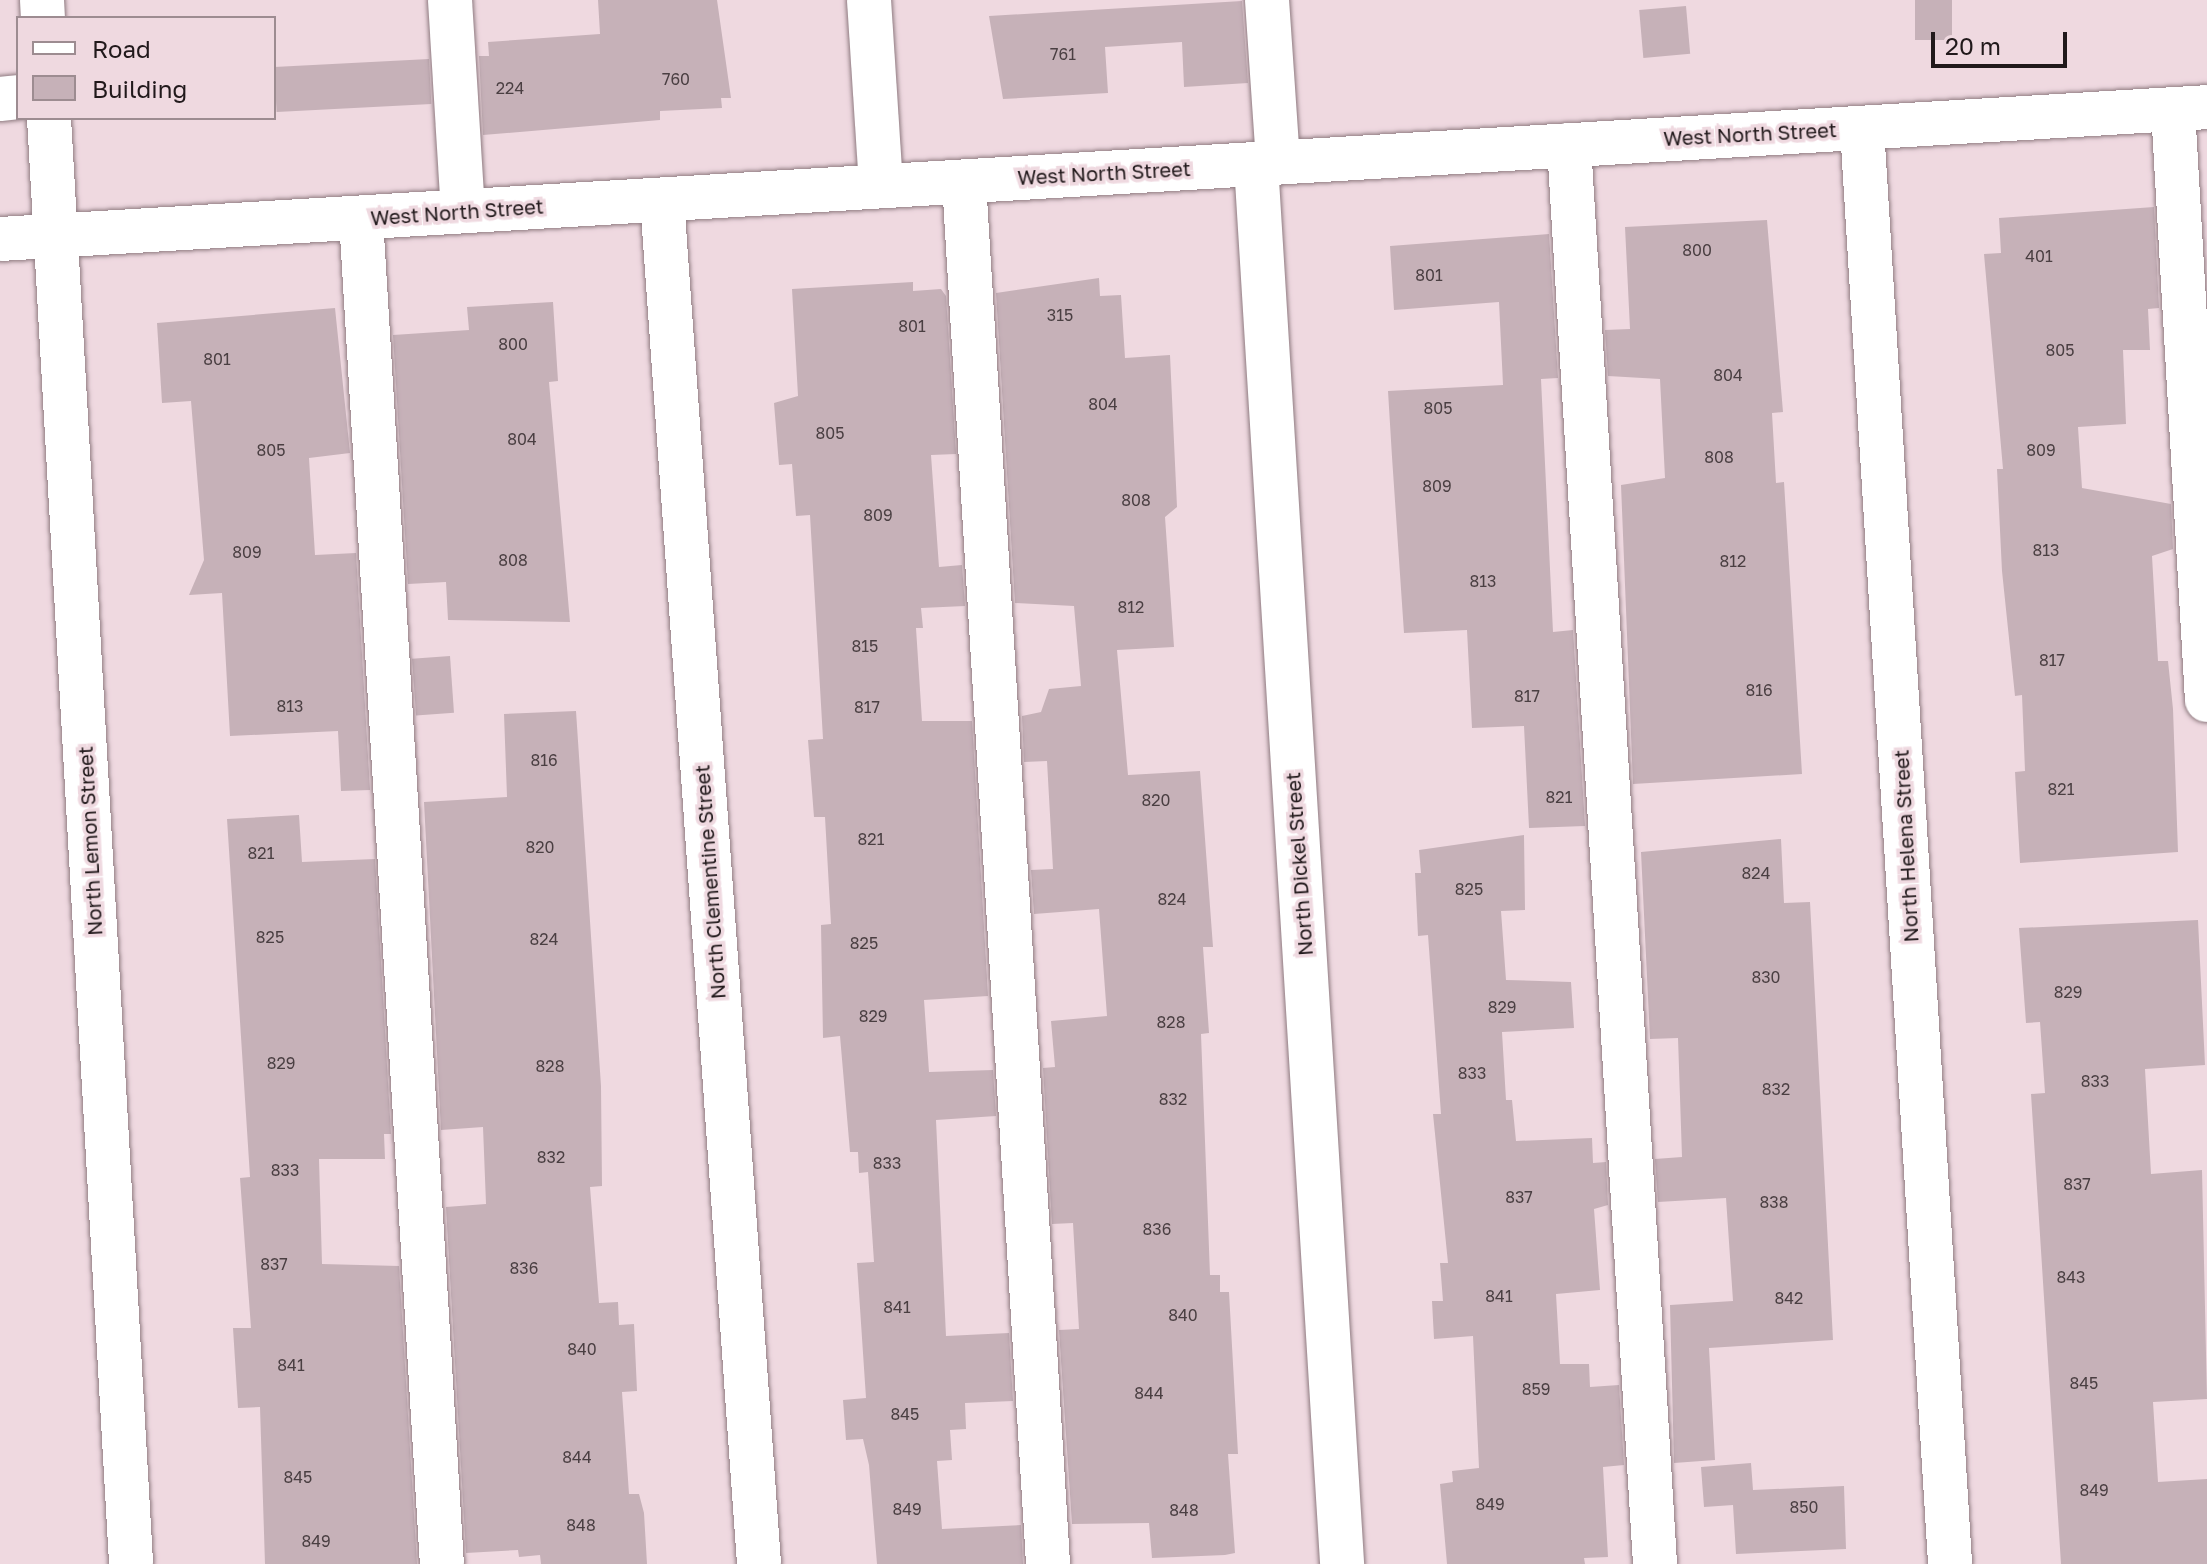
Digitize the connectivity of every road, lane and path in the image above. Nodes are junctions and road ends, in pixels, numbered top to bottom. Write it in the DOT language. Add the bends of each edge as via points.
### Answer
graph roads {
  1 [pos="450,0"];
  2 [pos="869,0"];
  3 [pos="1267,0"];
  4 [pos="2190,108"];
  5 [pos="49,120"];
  6 [pos="1862,128"];
  7 [pos="1569,145"];
  8 [pos="1267,163"];
  9 [pos="964,182"];
  10 [pos="881,186"];
  11 [pos="662,200"];
  12 [pos="463,211"];
  13 [pos="361,218"];
  14 [pos="55,236"];
  15 [pos="0,239"];
  16 [pos="2207,700"];
  17 [pos="131,1564"];
  18 [pos="442,1564"];
  19 [pos="759,1564"];
  20 [pos="1048,1564"];
  21 [pos="1342,1564"];
  22 [pos="1655,1564"];
  23 [pos="1950,1564"];
  1 -- 12 [label="street"];
  2 -- 10 [label="street"];
  3 -- 8 [label="street, North Dickel Street"];
  4 -- 6 [label="street, West North Street"];
  4 -- 16 [label="street"];
  5 -- 14 [label="street, North Lemon Street"];
  6 -- 7 [label="street, West North Street"];
  6 -- 23 [label="street, North Helena Street"];
  7 -- 8 [label="street, West North Street"];
  7 -- 22 [label="street"];
  8 -- 9 [label="street, West North Street"];
  8 -- 21 [label="street, North Dickel Street"];
  9 -- 10 [label="street, West North Street"];
  9 -- 20 [label="street"];
  10 -- 11 [label="street, West North Street"];
  11 -- 12 [label="street, West North Street"];
  11 -- 19 [label="street, North Clementine Street"];
  12 -- 13 [label="street, West North Street"];
  13 -- 14 [label="street, West North Street"];
  13 -- 18 [label="street"];
  14 -- 15 [label="street, West North Street"];
  14 -- 17 [label="street, North Lemon Street"];
}
